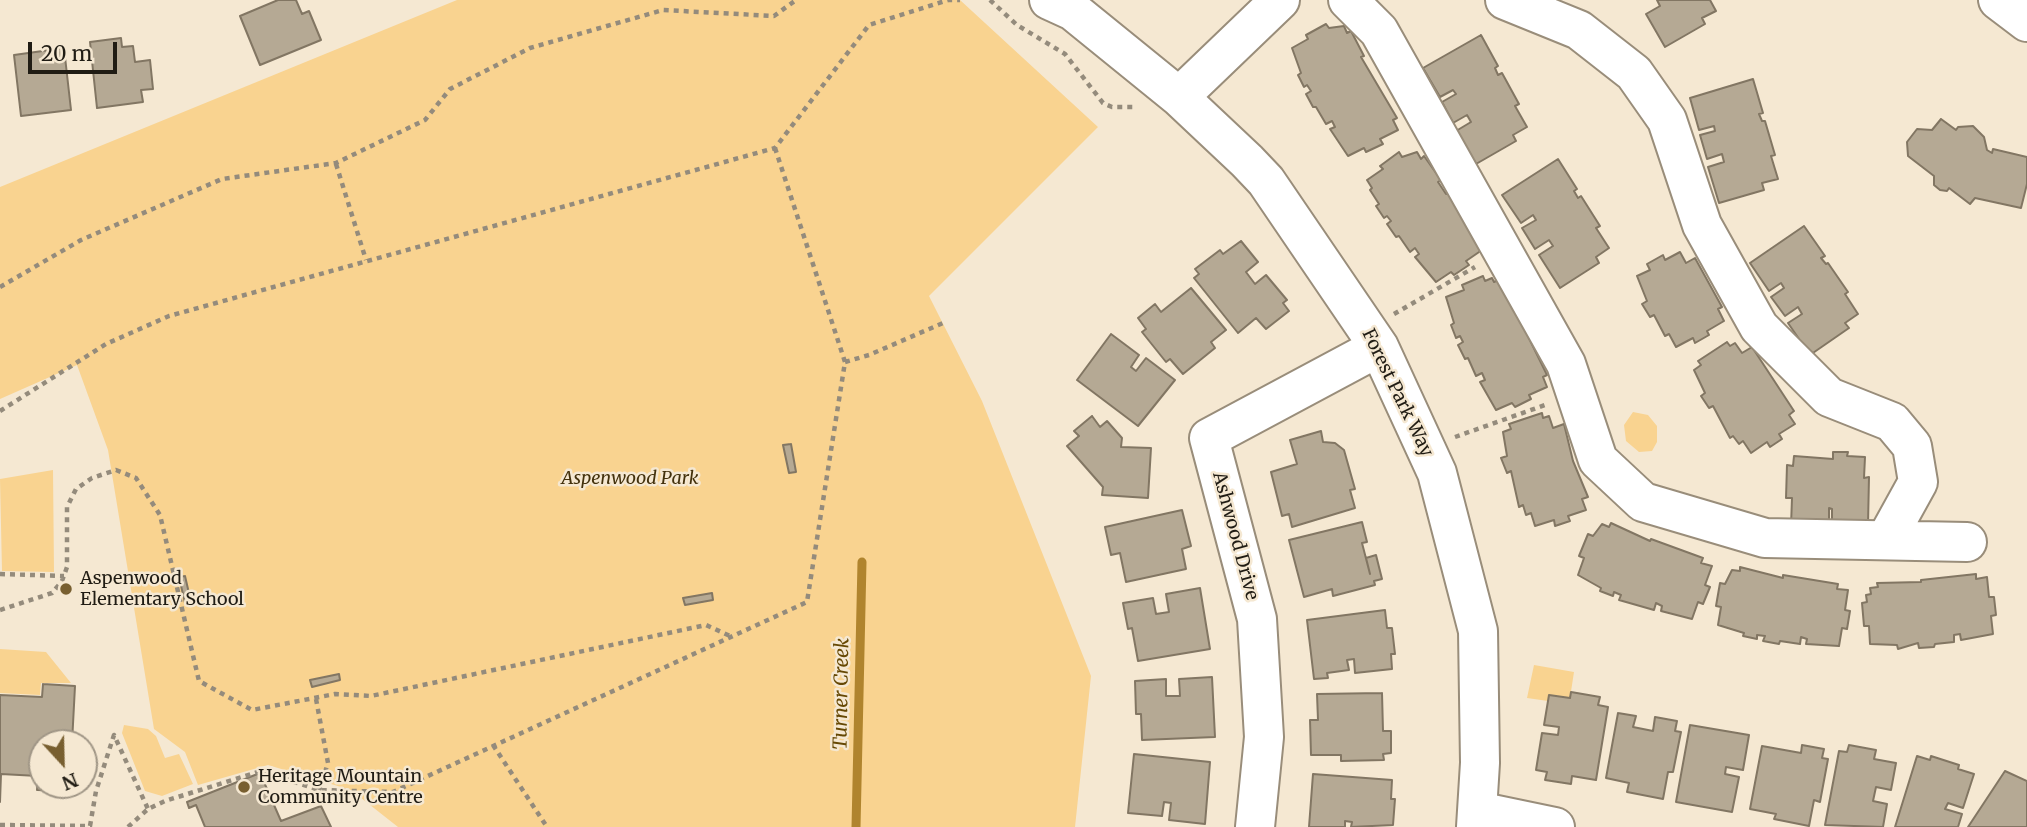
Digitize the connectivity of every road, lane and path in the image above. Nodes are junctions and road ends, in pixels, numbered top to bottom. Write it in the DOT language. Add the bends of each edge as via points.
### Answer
graph roads {
  1 [pos="796,0"];
  2 [pos="960,0"];
  3 [pos="990,0"];
  4 [pos="1049,0"];
  5 [pos="1280,0"];
  6 [pos="1348,0"];
  7 [pos="1505,0"];
  8 [pos="1998,0"];
  9 [pos="1582,15"];
  10 [pos="2027,22"];
  11 [pos="1162,103"];
  12 [pos="775,148"];
  13 [pos="336,163"];
  14 [pos="1503,251"];
  15 [pos="366,260"];
  16 [pos="0,287"];
  17 [pos="943,323"];
  18 [pos="1386,330"];
  19 [pos="845,362"];
  20 [pos="1576,394"];
  21 [pos="0,411"];
  22 [pos="1452,438"];
  23 [pos="1886,540"];
  24 [pos="1967,542"];
  25 [pos="0,574"];
  26 [pos="64,576"];
  27 [pos="0,610"];
  28 [pos="731,636"];
  29 [pos="316,699"];
  30 [pos="493,745"];
  31 [pos="319,790"];
  32 [pos="148,808"];
  33 [pos="1477,819"];
  34 [pos="0,825"];
  35 [pos="90,827"];
  36 [pos="128,827"];
  37 [pos="547,827"];
  38 [pos="1255,827"];
  39 [pos="1555,827"];
  1 -- 13 [label="path" via="774,16 663,10 530,48 450,89 425,120"];
  2 -- 12 [label="path" via="869,25"];
  3 -- 11 [label="path" via="1017,25 1065,54 1103,103 1112,107"];
  4 -- 11 [label="street, Forest Park Way" via="1073,12"];
  5 -- 11 [label="street"];
  6 -- 14 [label="street" via="1379,31"];
  7 -- 9 [label="street"];
  8 -- 10 [label="street"];
  9 -- 23 [label="street" via="1634,73 1667,120 1702,225 1759,327 1829,397 1892,422 1912,446 1918,482"];
  11 -- 18 [label="street, Forest Park Way" via="1266,181"];
  12 -- 15 [label="path"];
  12 -- 19 [label="path"];
  13 -- 15 [label="path"];
  13 -- 16 [label="path" via="222,179 81,240"];
  14 -- 18 [label="path"];
  14 -- 20 [label="street" via="1566,364"];
  15 -- 21 [label="path" via="169,316 106,344"];
  17 -- 19 [label="path"];
  18 -- 33 [label="street, Forest Park Way" via="1437,474 1478,631"];
  18 -- 38 [label="street, Ashwood Drive" via="1209,438 1257,619 1265,737"];
  19 -- 28 [label="path" via="807,602"];
  20 -- 22 [label="path"];
  20 -- 23 [label="street" via="1598,460 1643,502 1765,538"];
  23 -- 24 [label="street"];
  25 -- 26 [label="path"];
  26 -- 27 [label="path" via="52,593"];
  26 -- 29 [label="path" via="67,507 76,489 106,472 126,472 136,478 160,515 199,681 252,710"];
  28 -- 29 [label="path" via="706,625 371,696 335,694"];
  28 -- 30 [label="path"];
  29 -- 31 [label="path" via="328,763"];
  30 -- 31 [label="path" via="393,792"];
  30 -- 37 [label="path"];
  31 -- 32 [label="path" via="261,771"];
  32 -- 35 [label="path" via="114,736"];
  32 -- 36 [label="path"];
  33 -- 39 [label="street"];
  34 -- 35 [label="path"];
}
